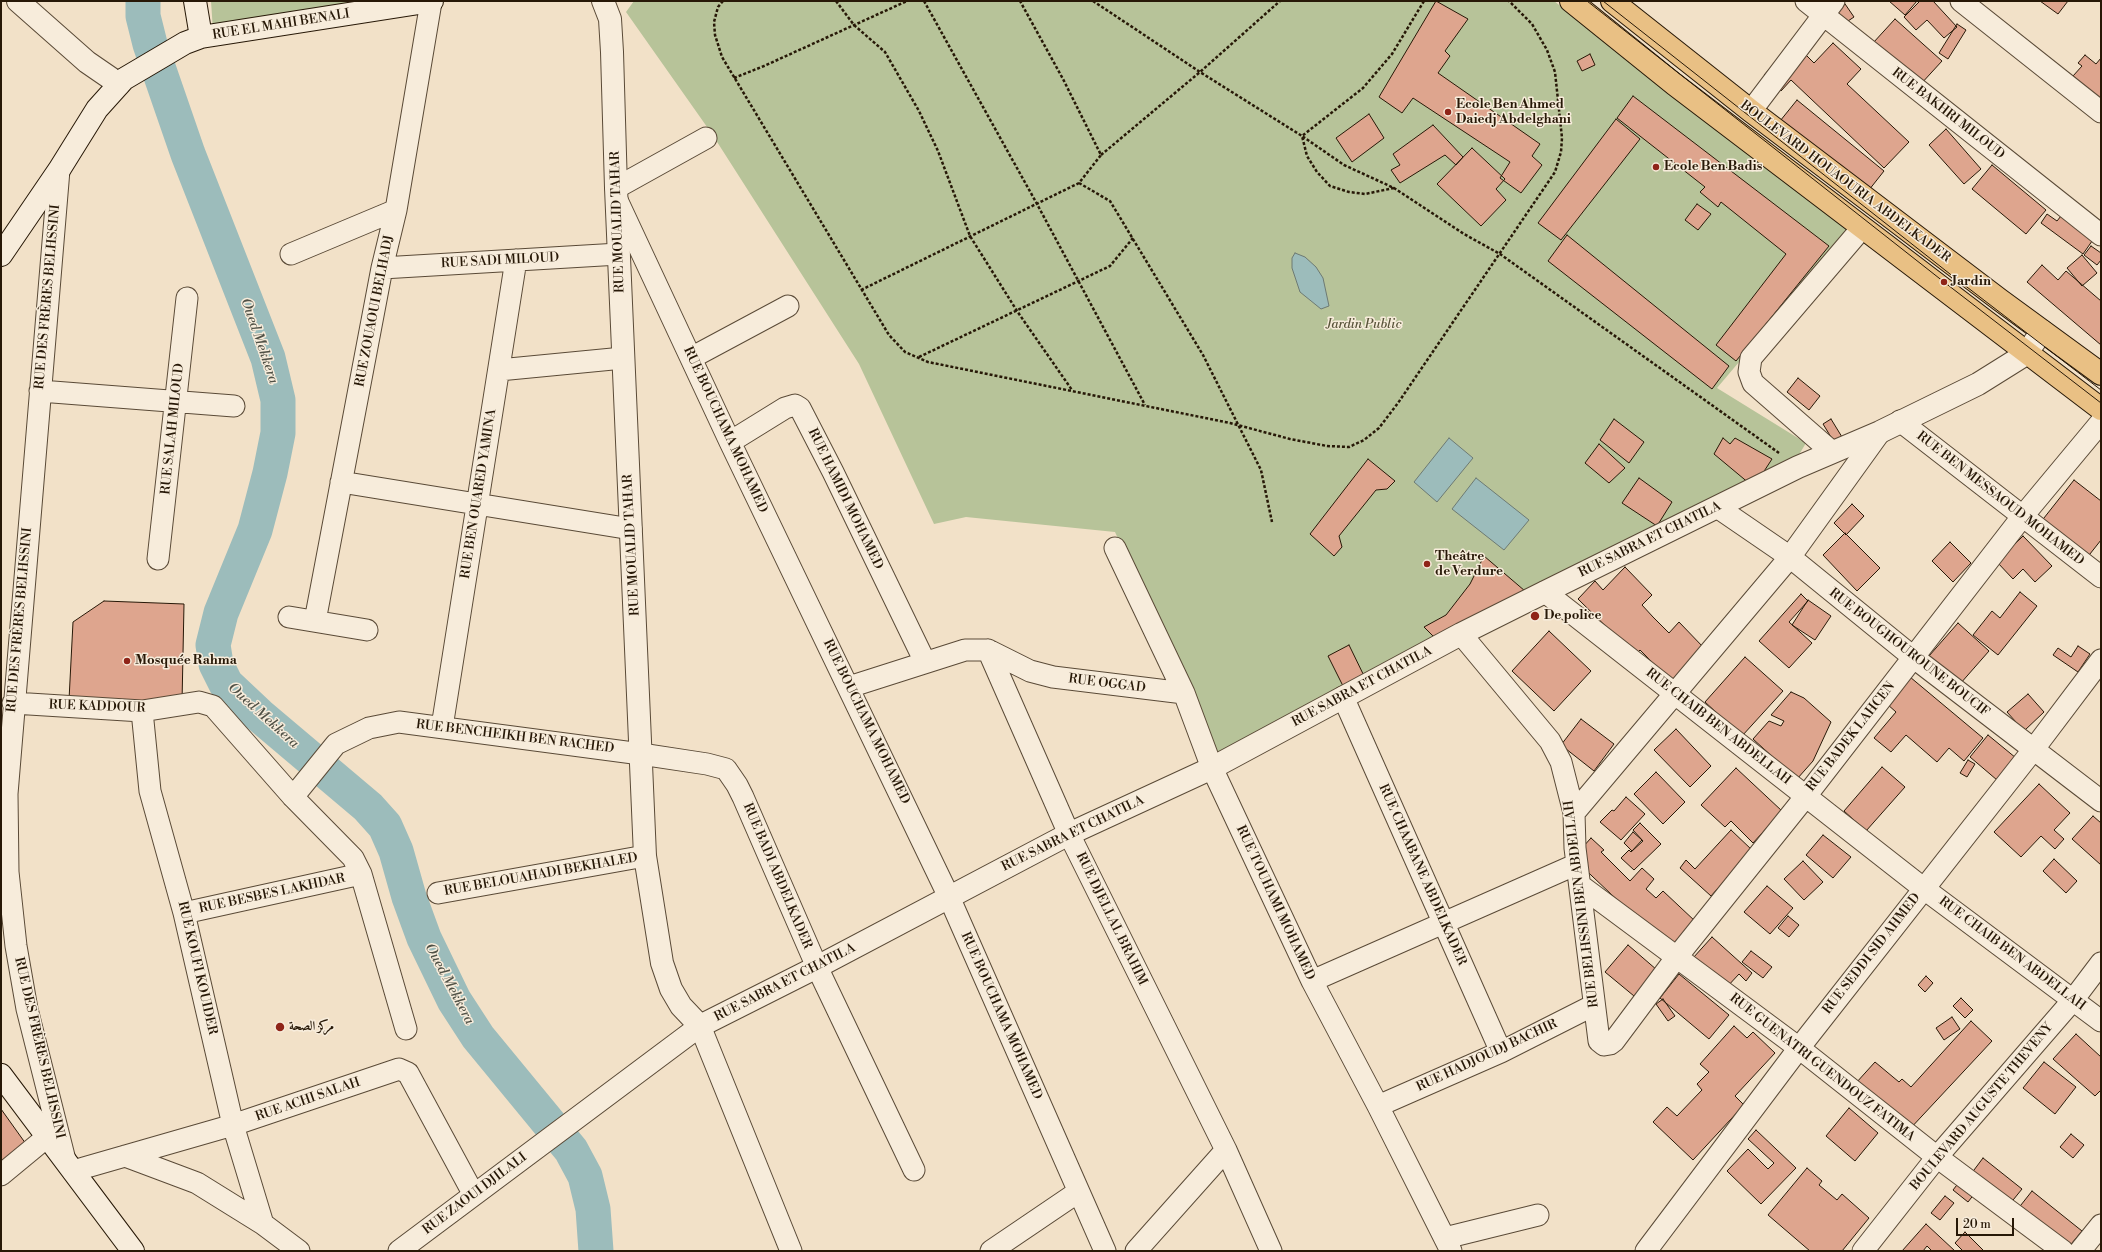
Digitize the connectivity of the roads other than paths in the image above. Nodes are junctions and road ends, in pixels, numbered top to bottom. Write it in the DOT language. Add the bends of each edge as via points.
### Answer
graph roads {
  1 [pos="18,1"];
  2 [pos="195,1"];
  3 [pos="431,1"];
  4 [pos="603,1"];
  5 [pos="1571,1"];
  6 [pos="1612,1"];
  7 [pos="1806,1"];
  8 [pos="1961,1"];
  9 [pos="1828,8"];
  10 [pos="193,40"];
  11 [pos="122,82"];
  12 [pos="1751,111"];
  13 [pos="2101,112"];
  14 [pos="706,138"];
  15 [pos="59,170"];
  16 [pos="616,193"];
  17 [pos="396,210"];
  18 [pos="1862,228"];
  19 [pos="2096,230"];
  20 [pos="291,254"];
  21 [pos="619,254"];
  22 [pos="1,255"];
  23 [pos="516,260"];
  24 [pos="382,268"];
  25 [pos="187,298"];
  26 [pos="788,306"];
  27 [pos="2042,331"];
  28 [pos="2026,354"];
  29 [pos="623,358"];
  30 [pos="691,358"];
  31 [pos="499,370"];
  32 [pos="2101,374"];
  33 [pos="40,391"];
  34 [pos="176,402"];
  35 [pos="234,406"];
  36 [pos="2101,409"];
  37 [pos="1900,421"];
  38 [pos="2101,422"];
  39 [pos="1880,432"];
  40 [pos="730,442"];
  41 [pos="1832,452"];
  42 [pos="341,482"];
  43 [pos="477,506"];
  44 [pos="1717,506"];
  45 [pos="2022,517"];
  46 [pos="631,529"];
  47 [pos="1115,548"];
  48 [pos="1790,557"];
  49 [pos="158,559"];
  50 [pos="2101,577"];
  51 [pos="1545,592"];
  52 [pos="289,617"];
  53 [pos="315,621"];
  54 [pos="367,630"];
  55 [pos="1461,634"];
  56 [pos="988,650"];
  57 [pos="1913,657"];
  58 [pos="2101,660"];
  59 [pos="925,662"];
  60 [pos="849,687"];
  61 [pos="1184,694"];
  62 [pos="1676,694"];
  63 [pos="1343,697"];
  64 [pos="13,703"];
  65 [pos="142,711"];
  66 [pos="442,727"];
  67 [pos="2033,750"];
  68 [pos="642,754"];
  69 [pos="1212,768"];
  70 [pos="299,791"];
  71 [pos="1806,796"];
  72 [pos="2101,801"];
  73 [pos="1574,813"];
  74 [pos="1069,834"];
  75 [pos="644,856"];
  76 [pos="1577,864"];
  77 [pos="361,874"];
  78 [pos="1581,886"];
  79 [pos="1923,888"];
  80 [pos="438,894"];
  81 [pos="949,897"];
  82 [pos="184,913"];
  83 [pos="1442,923"];
  84 [pos="1676,958"];
  85 [pos="2101,963"];
  86 [pos="817,967"];
  87 [pos="1312,981"];
  88 [pos="2073,1000"];
  89 [pos="1594,1005"];
  90 [pos="2101,1021"];
  91 [pos="700,1026"];
  92 [pos="406,1029"];
  93 [pos="1599,1041"];
  94 [pos="1799,1048"];
  95 [pos="1501,1052"];
  96 [pos="1,1075"];
  97 [pos="1378,1106"];
  98 [pos="233,1125"];
  99 [pos="47,1137"];
  100 [pos="1226,1150"];
  101 [pos="124,1156"];
  102 [pos="1937,1157"];
  103 [pos="69,1166"];
  104 [pos="914,1170"];
  105 [pos="1,1175"];
  106 [pos="1078,1192"];
  107 [pos="474,1195"];
  108 [pos="1538,1215"];
  109 [pos="263,1224"];
  110 [pos="2101,1225"];
  111 [pos="1448,1245"];
  112 [pos="133,1251"];
  113 [pos="299,1251"];
  114 [pos="400,1251"];
  115 [pos="791,1251"];
  116 [pos="991,1251"];
  117 [pos="1105,1251"];
  118 [pos="1136,1251"];
  119 [pos="1271,1251"];
  120 [pos="1646,1251"];
  121 [pos="1863,1251"];
  122 [pos="2063,1251"];
  123 [pos="2080,1251"];
  1 -- 11 [label="street" via="87,62"];
  2 -- 10 [label="street"];
  3 -- 10 [label="street, RUE EL MAHI BENALI"];
  3 -- 17 [label="street, RUE ZOUAOUI BELHADJ"];
  4 -- 16 [label="street, RUE MOUALID TAHAR" via="610,19"];
  5 -- 18 [label="main road, BOULEVARD HOUAOURIA ABDELKADER" via="1674,84"];
  6 -- 12 [label="main road, BOULEVARD HOUAOURIA ABDELKADER"];
  7 -- 9 [label="street, RUE BAKHRI MILOUD"];
  8 -- 13 [label="street"];
  9 -- 12 [label="street"];
  9 -- 19 [label="street, RUE BAKHRI MILOUD"];
  10 -- 11 [label="street"];
  11 -- 15 [label="street" via="97,109"];
  12 -- 27 [label="main road, BOULEVARD HOUAOURIA ABDELKADER"];
  14 -- 16 [label="street"];
  15 -- 22 [label="street"];
  15 -- 33 [label="street, RUE DES FRÈRES BELHSSINI"];
  16 -- 21 [label="street, RUE MOUALID TAHAR"];
  16 -- 30 [label="street, RUE BOUCHAMA MOHAMED"];
  17 -- 20 [label="street"];
  17 -- 24 [label="street, RUE ZOUAOUI BELHADJ"];
  18 -- 28 [label="main road, BOULEVARD HOUAOURIA ABDELKADER"];
  18 -- 41 [label="street" via="1752,358 1749,372 1753,383"];
  21 -- 23 [label="street, RUE SADI MILOUD"];
  21 -- 29 [label="street, RUE MOUALID TAHAR"];
  23 -- 24 [label="street, RUE SADI MILOUD"];
  23 -- 31 [label="street, RUE BEN OUARED YAMINA"];
  24 -- 42 [label="street, RUE ZOUAOUI BELHADJ"];
  25 -- 34 [label="street, RUE SALAH MILOUD"];
  26 -- 30 [label="street"];
  27 -- 28 [label="street"];
  27 -- 32 [label="main road, BOULEVARD HOUAOURIA ABDELKADER"];
  28 -- 36 [label="main road, BOULEVARD HOUAOURIA ABDELKADER"];
  28 -- 37 [label="street, RUE SABRA ET CHATILA" via="1978,384"];
  29 -- 31 [label="street"];
  29 -- 46 [label="street, RUE MOUALID TAHAR"];
  30 -- 40 [label="street, RUE BOUCHAMA MOHAMED"];
  31 -- 43 [label="street, RUE BEN OUARED YAMINA"];
  33 -- 34 [label="street"];
  33 -- 64 [label="street, RUE DES FRÈRES BELHSSINI"];
  34 -- 35 [label="street"];
  34 -- 49 [label="street, RUE SALAH MILOUD"];
  37 -- 39 [label="street, RUE SABRA ET CHATILA"];
  37 -- 45 [label="street, RUE BEN MESSAOUD MOHAMED"];
  38 -- 45 [label="street, RUE BADEK LAHCEN"];
  39 -- 41 [label="street, RUE SABRA ET CHATILA"];
  39 -- 48 [label="street"];
  40 -- 59 [label="street, RUE HAMIDI MOHAMED" via="785,408 795,405 800,408"];
  40 -- 60 [label="street, RUE BOUCHAMA MOHAMED"];
  41 -- 44 [label="street, RUE SABRA ET CHATILA"];
  42 -- 43 [label="street"];
  42 -- 53 [label="street, RUE ZOUAOUI BELHADJ"];
  43 -- 46 [label="street"];
  43 -- 66 [label="street, RUE BEN OUARED YAMINA"];
  44 -- 48 [label="street, RUE BOUGHOUROUNE BOUCIF"];
  44 -- 51 [label="street, RUE SABRA ET CHATILA"];
  45 -- 50 [label="street, RUE BEN MESSAOUD MOHAMED"];
  45 -- 57 [label="street, RUE BADEK LAHCEN"];
  46 -- 68 [label="street, RUE MOUALID TAHAR"];
  47 -- 61 [label="street, RUE TOUHAMI MOHAMED"];
  48 -- 57 [label="street, RUE BOUGHOUROUNE BOUCIF"];
  48 -- 62 [label="street"];
  51 -- 55 [label="street, RUE SABRA ET CHATILA"];
  51 -- 62 [label="street, RUE CHAIB BEN ABDELLAH"];
  52 -- 53 [label="street"];
  53 -- 54 [label="street"];
  55 -- 63 [label="street, RUE SABRA ET CHATILA"];
  55 -- 73 [label="street, RUE BELHSSINI BEN ABDELLAH" via="1550,741 1561,762"];
  56 -- 59 [label="street" via="964,650"];
  56 -- 61 [label="street, RUE OGGAD" via="1030,671 1059,678"];
  56 -- 74 [label="street, RUE DJELLAL BRAHIM"];
  57 -- 67 [label="street, RUE BOUGHOUROUNE BOUCIF"];
  57 -- 71 [label="street, RUE BADEK LAHCEN"];
  58 -- 67 [label="street, RUE SEDDI SID AHMED"];
  59 -- 60 [label="street"];
  60 -- 81 [label="street, RUE BOUCHAMA MOHAMED"];
  61 -- 69 [label="street, RUE TOUHAMI MOHAMED"];
  62 -- 71 [label="street, RUE CHAIB BEN ABDELLAH"];
  62 -- 73 [label="street"];
  63 -- 69 [label="street, RUE SABRA ET CHATILA"];
  63 -- 83 [label="street, RUE CHAABANE ABDELKADER"];
  64 -- 65 [label="street, RUE KADDOUR"];
  64 -- 103 [label="street, RUE DES FRÈRES BELHSSINI" via="6,794 8,872 16,946 28,1009"];
  65 -- 70 [label="street, RUE KADDOUR" via="199,702 213,706"];
  65 -- 82 [label="street, RUE KOUFI KOUIDER" via="150,791"];
  66 -- 68 [label="street, RUE BENCHEIKH BEN RACHED"];
  66 -- 70 [label="street, RUE BENCHEIKH BEN RACHED" via="399,722 369,728 336,744"];
  67 -- 72 [label="street, RUE BOUGHOUROUNE BOUCIF"];
  67 -- 79 [label="street, RUE SEDDI SID AHMED"];
  68 -- 75 [label="street, RUE MOUALID TAHAR"];
  68 -- 86 [label="street, RUE BADI ABDELKADER" via="726,769 743,798"];
  69 -- 74 [label="street, RUE SABRA ET CHATILA"];
  69 -- 87 [label="street, RUE TOUHAMI MOHAMED"];
  70 -- 77 [label="street" via="353,858"];
  71 -- 79 [label="street, RUE CHAIB BEN ABDELLAH"];
  71 -- 84 [label="street, RUE BADEK LAHCEN"];
  73 -- 76 [label="street, RUE BELHSSINI BEN ABDELLAH"];
  74 -- 81 [label="street, RUE SABRA ET CHATILA"];
  74 -- 100 [label="street, RUE DJELLAL BRAHIM"];
  75 -- 80 [label="street, RUE BELOUAHADI BEKHALED"];
  75 -- 91 [label="street, RUE MOUALID TAHAR" via="664,969 678,1001"];
  76 -- 78 [label="street, RUE BELHSSINI BEN ABDELLAH"];
  76 -- 83 [label="street"];
  77 -- 82 [label="street, RUE BESBES LAKHDAR"];
  77 -- 92 [label="street"];
  78 -- 84 [label="street, RUE GUENATRI GUENDOUZ FATIMA"];
  78 -- 89 [label="street, RUE BELHSSINI BEN ABDELLAH"];
  79 -- 88 [label="street, RUE CHAIB BEN ABDELLAH"];
  79 -- 94 [label="street, RUE SEDDI SID AHMED"];
  81 -- 86 [label="street, RUE SABRA ET CHATILA"];
  81 -- 106 [label="street, RUE BOUCHAMA MOHAMED"];
  82 -- 98 [label="street, RUE KOUFI KOUIDER"];
  83 -- 87 [label="street"];
  83 -- 95 [label="street, RUE CHAABANE ABDELKADER"];
  84 -- 93 [label="street, RUE BADEK LAHCEN" via="1614,1041 1604,1045"];
  84 -- 94 [label="street, RUE GUENATRI GUENDOUZ FATIMA"];
  85 -- 88 [label="street, BOULEVARD AUGUSTE THEVENY"];
  86 -- 91 [label="street, RUE SABRA ET CHATILA"];
  86 -- 104 [label="street, RUE BADI ABDELKADER"];
  87 -- 97 [label="street, RUE TOUHAMI MOHAMED"];
  88 -- 90 [label="street, RUE CHAIB BEN ABDELLAH"];
  88 -- 102 [label="street, BOULEVARD AUGUSTE THEVENY"];
  89 -- 93 [label="street, RUE BELHSSINI BEN ABDELLAH"];
  89 -- 95 [label="street, RUE HADJOUDJ BACHIR"];
  91 -- 107 [label="street, RUE ZAOUI DJILALI"];
  91 -- 115 [label="street"];
  94 -- 102 [label="street, RUE GUENATRI GUENDOUZ FATIMA"];
  94 -- 120 [label="street, RUE SEDDI SID AHMED"];
  95 -- 97 [label="street, RUE HADJOUDJ BACHIR"];
  96 -- 99 [label="street"];
  97 -- 111 [label="street, RUE TOUHAMI MOHAMED"];
  98 -- 101 [label="street, RUE ACHI SALAH"];
  98 -- 107 [label="street, RUE ACHI SALAH" via="403,1069 408,1073"];
  98 -- 109 [label="street, RUE KOUFI KOUIDER"];
  99 -- 103 [label="street"];
  99 -- 105 [label="street"];
  100 -- 118 [label="street"];
  100 -- 119 [label="street, RUE DJELLAL BRAHIM"];
  101 -- 103 [label="street, RUE ACHI SALAH"];
  101 -- 109 [label="street" via="197,1183"];
  102 -- 121 [label="street, BOULEVARD AUGUSTE THEVENY"];
  102 -- 122 [label="street, RUE GUENATRI GUENDOUZ FATIMA"];
  103 -- 112 [label="street"];
  106 -- 116 [label="street"];
  106 -- 117 [label="street, RUE BOUCHAMA MOHAMED"];
  107 -- 114 [label="street, RUE ZAOUI DJILALI"];
  108 -- 111 [label="street"];
  109 -- 113 [label="street"];
  110 -- 123 [label="street"];
}
